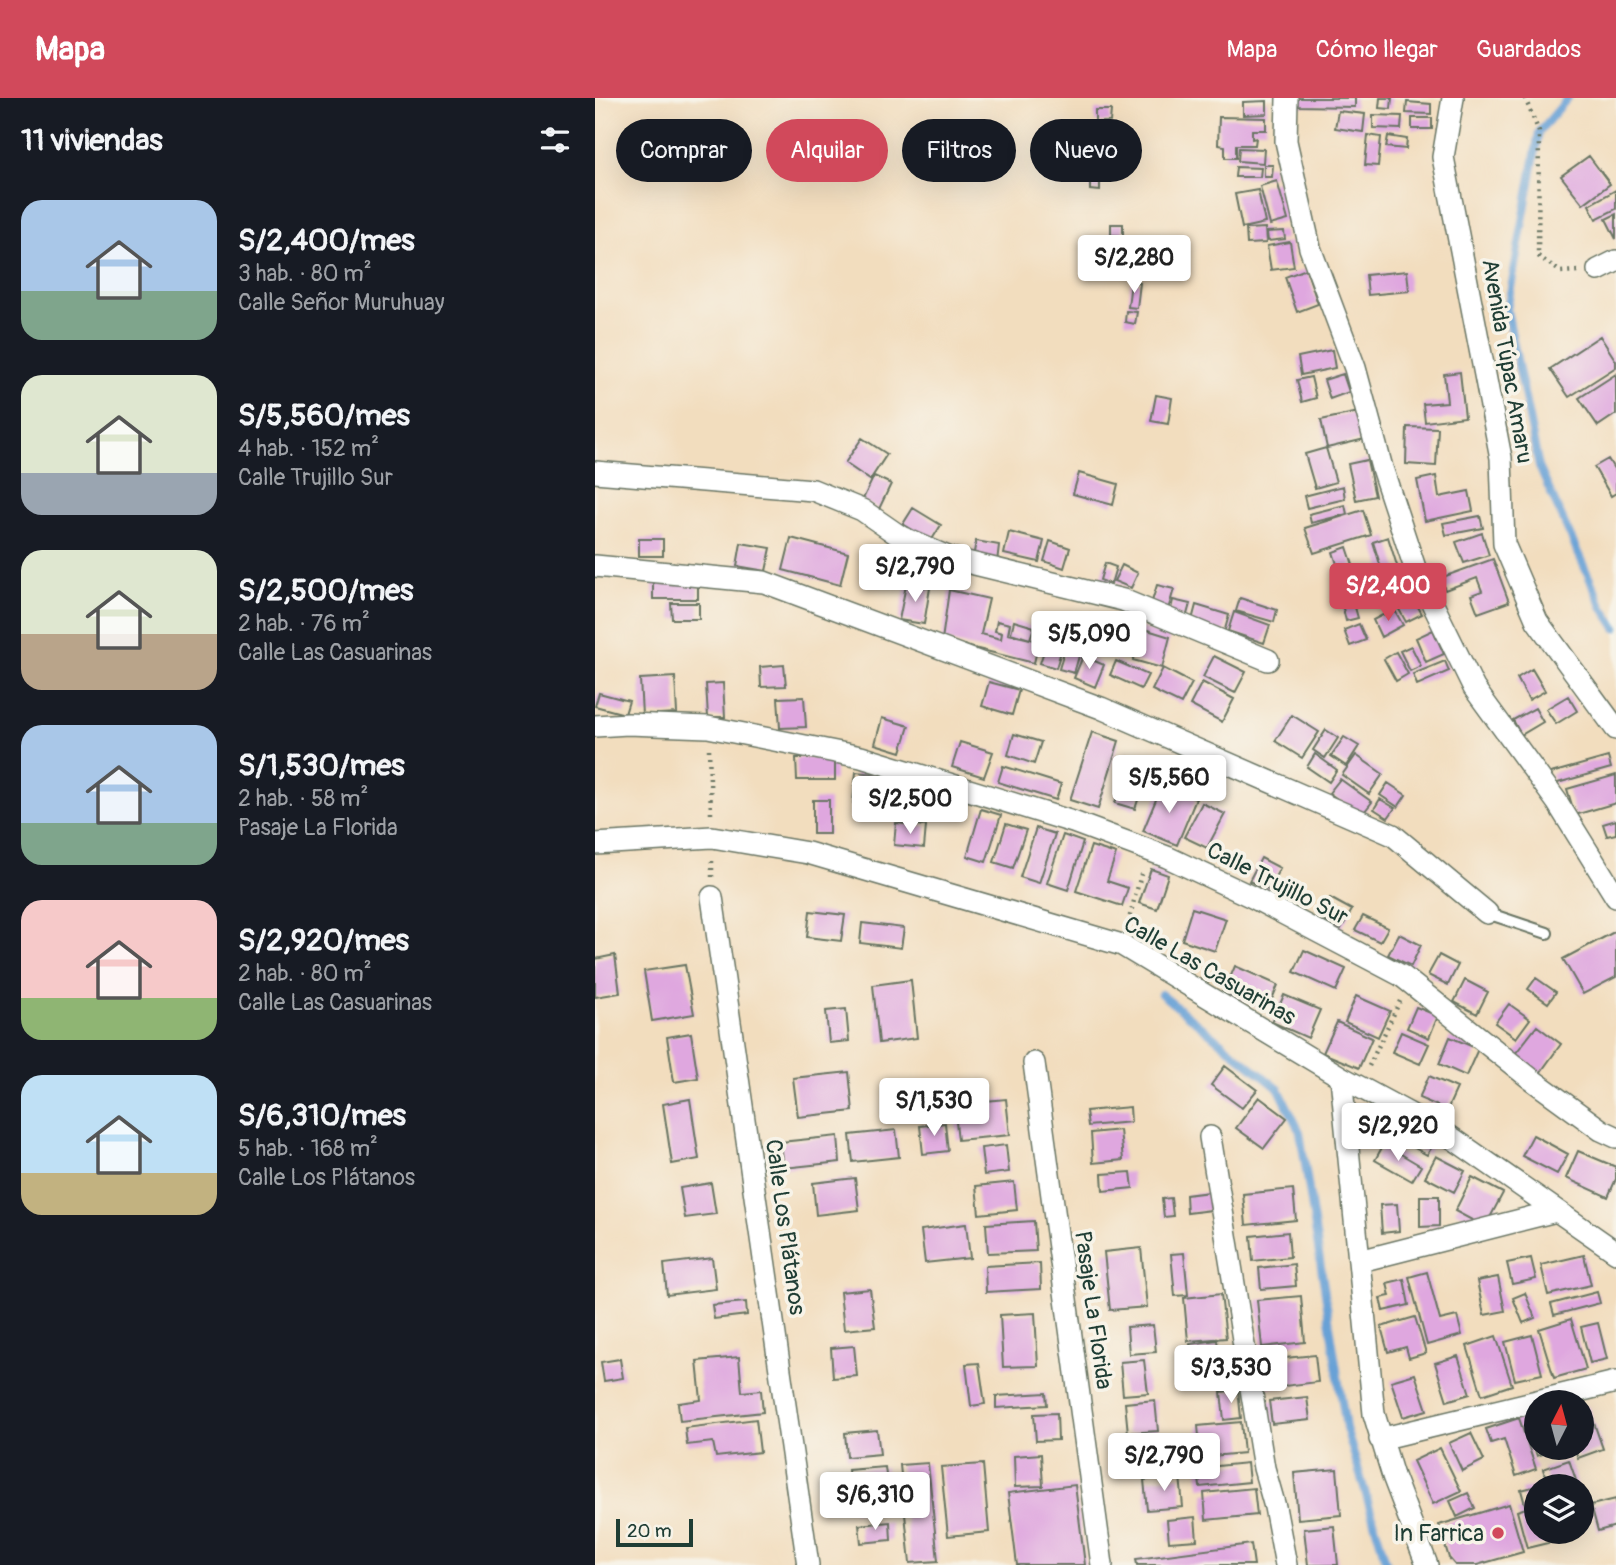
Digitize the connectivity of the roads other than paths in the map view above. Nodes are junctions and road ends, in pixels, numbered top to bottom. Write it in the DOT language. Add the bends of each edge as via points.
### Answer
graph roads {
  1 [pos="1287,98"];
  2 [pos="1453,98"];
  3 [pos="595,472"];
  4 [pos="595,566"];
  5 [pos="1268,660"];
  6 [pos="595,726"];
  7 [pos="1616,729"];
  8 [pos="595,844"];
  9 [pos="712,897"];
  10 [pos="1616,897"];
  11 [pos="1487,914"];
  12 [pos="1547,933"];
  13 [pos="1034,1063"];
  14 [pos="1350,1082"];
  15 [pos="1210,1137"];
  16 [pos="1616,1137"];
  17 [pos="1556,1212"];
  18 [pos="1616,1252"];
  19 [pos="1360,1261"];
  20 [pos="1616,1382"];
  21 [pos="1381,1439"];
  22 [pos="808,1565"];
  23 [pos="1102,1565"];
  24 [pos="1286,1565"];
  25 [pos="1427,1565"];
  1 -- 10 [label="street" via="1286,141 1310,248 1355,368 1415,568 1474,688 1557,802"];
  2 -- 7 [label="street, Avenida Túpac Amaru" via="1443,157 1501,458 1504,544 1537,621"];
  3 -- 5 [label="street" via="813,490 862,510 901,537 950,558 1123,600"];
  4 -- 11 [label="street" via="764,582 1101,708 1393,835"];
  6 -- 16 [label="street, Calle Trujillo Sur" via="708,727 861,757 1073,822 1148,850 1252,897 1409,981 1531,1079"];
  8 -- 14 [label="street, Calle Las Casuarinas" via="712,837 808,853 1122,945"];
  9 -- 22 [label="street, Calle Los Plátanos"];
  11 -- 12 [label="lane"];
  13 -- 23 [label="street, Pasaje La Florida"];
  14 -- 17 [label="street, Calle Las Casuarinas" via="1445,1133"];
  14 -- 19 [label="street"];
  15 -- 24 [label="street" via="1255,1419"];
  17 -- 18 [label="street, Calle Las Casuarinas"];
  17 -- 19 [label="street"];
  19 -- 21 [label="street" via="1371,1395"];
  20 -- 21 [label="street"];
  21 -- 25 [label="street"];
}
